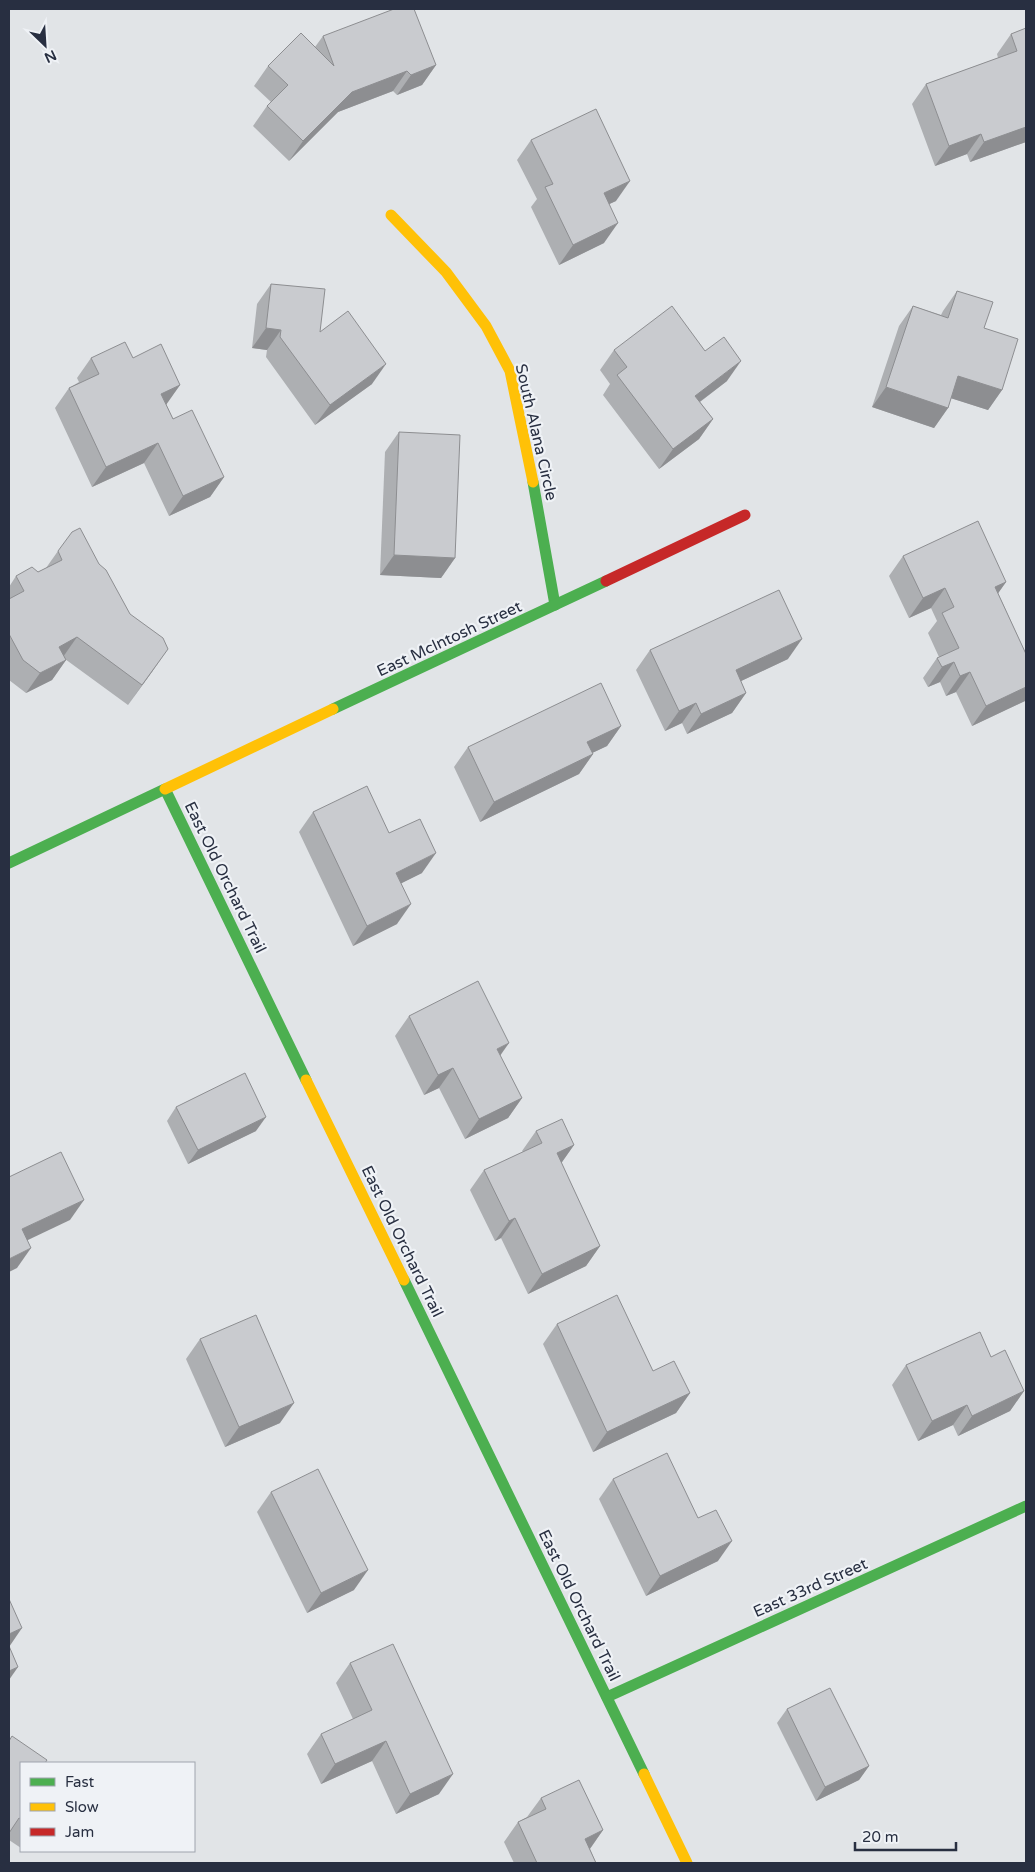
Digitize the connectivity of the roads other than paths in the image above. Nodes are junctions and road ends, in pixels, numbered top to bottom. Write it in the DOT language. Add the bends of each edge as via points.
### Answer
graph roads {
  1 [pos="391,215"];
  2 [pos="745,516"];
  3 [pos="556,605"];
  4 [pos="165,789"];
  5 [pos="9,863"];
  6 [pos="1026,1506"];
  7 [pos="607,1697"];
  8 [pos="688,1863"];
  1 -- 3 [label="street, South Alana Circle" via="446,272 486,326 510,371"];
  2 -- 3 [label="street, East McIntosh Street"];
  3 -- 4 [label="street, East McIntosh Street"];
  4 -- 5 [label="street, East Old Orchard Trail"];
  4 -- 7 [label="street, East Old Orchard Trail"];
  6 -- 7 [label="street, East 33rd Street"];
  7 -- 8 [label="street, East Old Orchard Trail"];
}
